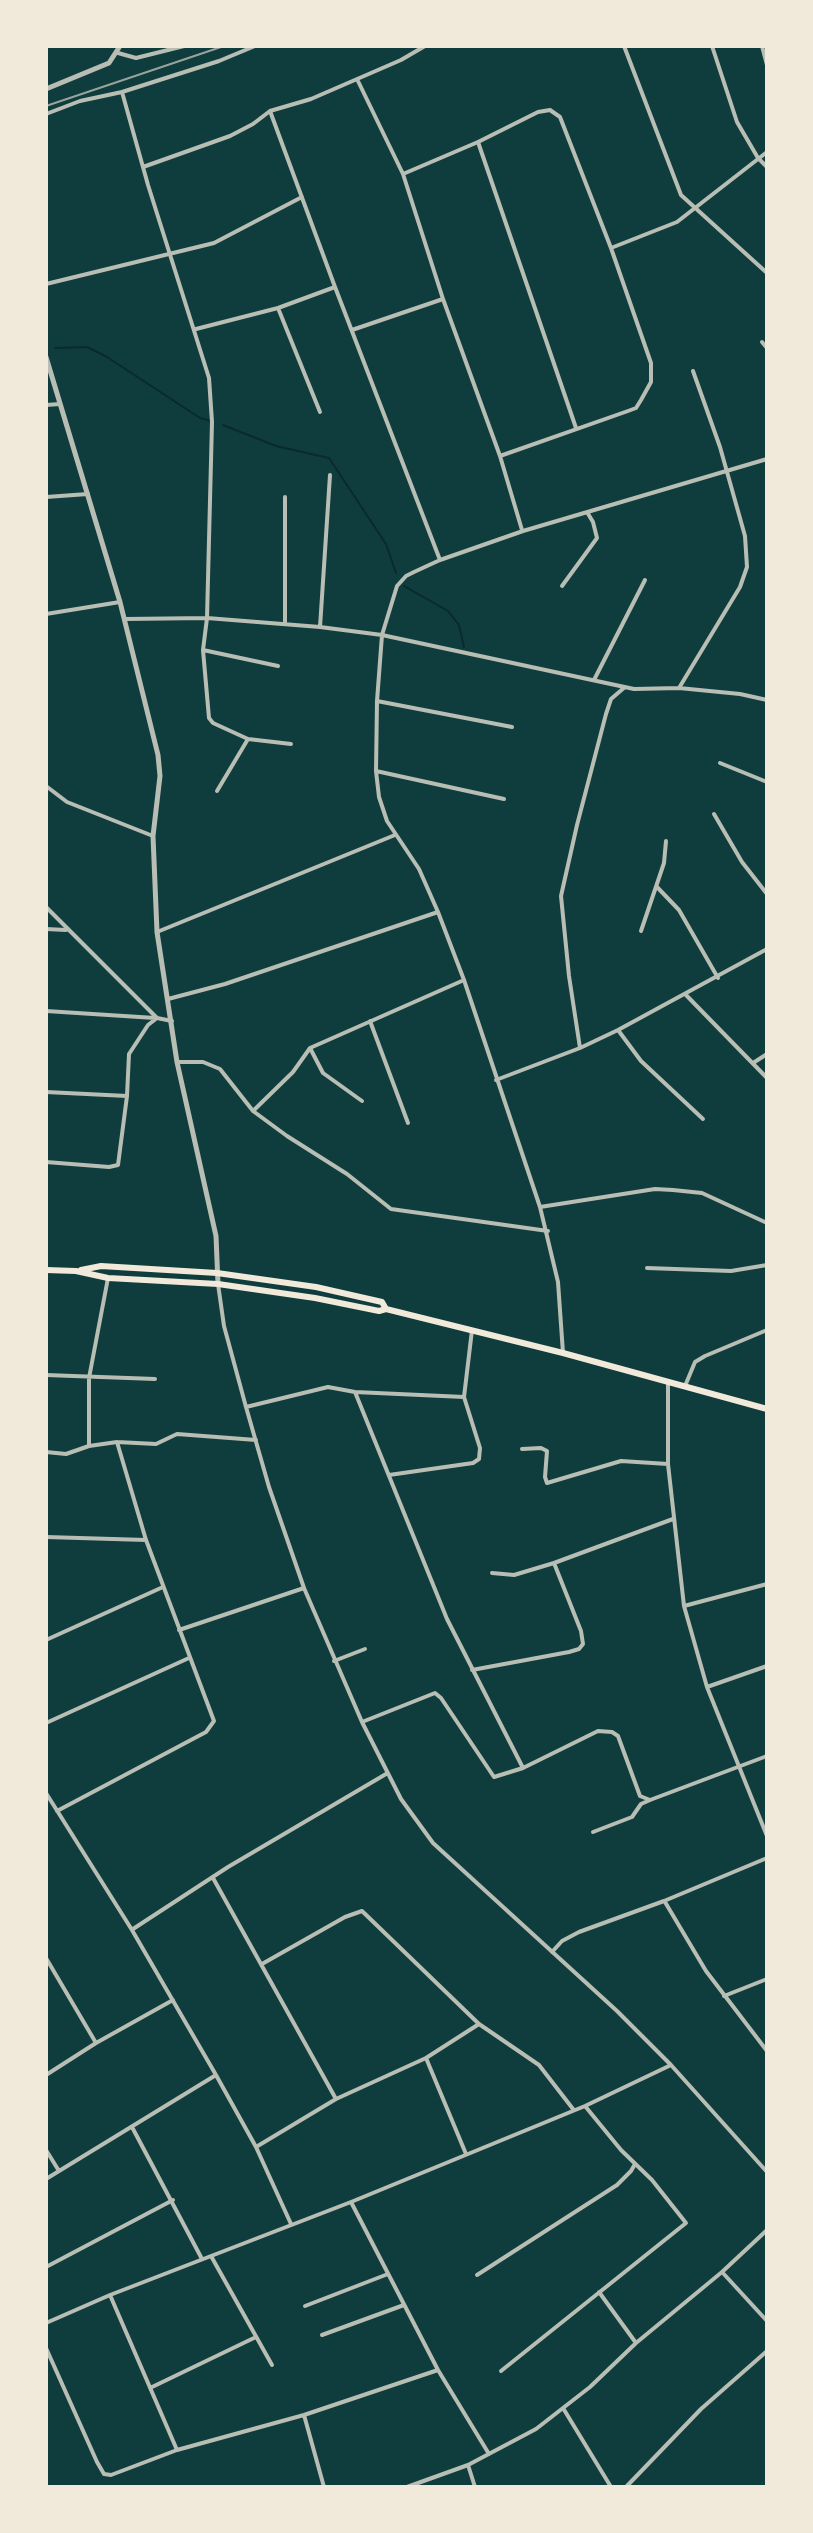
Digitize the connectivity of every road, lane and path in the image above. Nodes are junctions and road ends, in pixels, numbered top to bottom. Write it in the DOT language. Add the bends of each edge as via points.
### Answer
graph roads {
  1 [pos="184,46"];
  2 [pos="255,46"];
  3 [pos="425,46"];
  4 [pos="624,46"];
  5 [pos="712,46"];
  6 [pos="762,46"];
  7 [pos="119,49"];
  8 [pos="767,65"];
  9 [pos="357,79"];
  10 [pos="46,89"];
  11 [pos="122,92"];
  12 [pos="270,111"];
  13 [pos="46,114"];
  14 [pos="478,142"];
  15 [pos="767,152"];
  16 [pos="758,158"];
  17 [pos="143,167"];
  18 [pos="767,167"];
  19 [pos="403,174"];
  20 [pos="302,197"];
  21 [pos="695,209"];
  22 [pos="611,248"];
  23 [pos="169,252"];
  24 [pos="767,273"];
  25 [pos="46,284"];
  26 [pos="335,287"];
  27 [pos="443,299"];
  28 [pos="278,308"];
  29 [pos="195,329"];
  30 [pos="352,330"];
  31 [pos="762,342"];
  32 [pos="767,348"];
  33 [pos="46,357"];
  34 [pos="693,371"];
  35 [pos="61,404"];
  36 [pos="46,405"];
  37 [pos="320,412"];
  38 [pos="576,428"];
  39 [pos="500,456"];
  40 [pos="767,459"];
  41 [pos="726,470"];
  42 [pos="330,475"];
  43 [pos="88,494"];
  44 [pos="46,497"];
  45 [pos="285,497"];
  46 [pos="587,512"];
  47 [pos="523,531"];
  48 [pos="440,560"];
  49 [pos="645,580"];
  50 [pos="562,586"];
  51 [pos="120,602"];
  52 [pos="46,614"];
  53 [pos="207,618"];
  54 [pos="125,619"];
  55 [pos="285,624"];
  56 [pos="320,627"];
  57 [pos="382,635"];
  58 [pos="203,650"];
  59 [pos="278,666"];
  60 [pos="594,680"];
  61 [pos="625,687"];
  62 [pos="679,688"];
  63 [pos="766,698"];
  64 [pos="377,701"];
  65 [pos="512,727"];
  66 [pos="248,739"];
  67 [pos="291,744"];
  68 [pos="720,763"];
  69 [pos="376,771"];
  70 [pos="767,782"];
  71 [pos="46,786"];
  72 [pos="217,791"];
  73 [pos="504,799"];
  74 [pos="714,814"];
  75 [pos="396,835"];
  76 [pos="153,836"];
  77 [pos="666,841"];
  78 [pos="657,887"];
  79 [pos="767,894"];
  80 [pos="46,907"];
  81 [pos="438,912"];
  82 [pos="46,929"];
  83 [pos="69,930"];
  84 [pos="641,931"];
  85 [pos="157,932"];
  86 [pos="767,949"];
  87 [pos="718,978"];
  88 [pos="464,980"];
  89 [pos="686,995"];
  90 [pos="168,999"];
  91 [pos="46,1011"];
  92 [pos="157,1018"];
  93 [pos="172,1021"];
  94 [pos="370,1021"];
  95 [pos="618,1030"];
  96 [pos="310,1048"];
  97 [pos="580,1048"];
  98 [pos="767,1054"];
  99 [pos="177,1062"];
  100 [pos="753,1063"];
  101 [pos="767,1078"];
  102 [pos="496,1080"];
  103 [pos="46,1092"];
  104 [pos="127,1096"];
  105 [pos="362,1101"];
  106 [pos="253,1111"];
  107 [pos="703,1119"];
  108 [pos="408,1123"];
  109 [pos="46,1162"];
  110 [pos="540,1207"];
  111 [pos="767,1223"];
  112 [pos="548,1231"];
  113 [pos="767,1265"];
  114 [pos="647,1268"];
  115 [pos="46,1270"];
  116 [pos="76,1271"];
  117 [pos="217,1273"];
  118 [pos="108,1278"];
  119 [pos="218,1284"];
  120 [pos="386,1309"];
  121 [pos="472,1330"];
  122 [pos="767,1330"];
  123 [pos="563,1353"];
  124 [pos="46,1375"];
  125 [pos="89,1378"];
  126 [pos="155,1379"];
  127 [pos="668,1381"];
  128 [pos="685,1386"];
  129 [pos="355,1392"];
  130 [pos="464,1397"];
  131 [pos="246,1407"];
  132 [pos="767,1409"];
  133 [pos="256,1440"];
  134 [pos="117,1442"];
  135 [pos="89,1446"];
  136 [pos="522,1449"];
  137 [pos="46,1452"];
  138 [pos="668,1464"];
  139 [pos="389,1475"];
  140 [pos="673,1519"];
  141 [pos="46,1537"];
  142 [pos="146,1540"];
  143 [pos="554,1563"];
  144 [pos="492,1573"];
  145 [pos="767,1584"];
  146 [pos="163,1587"];
  147 [pos="304,1588"];
  148 [pos="684,1606"];
  149 [pos="179,1630"];
  150 [pos="46,1640"];
  151 [pos="365,1649"];
  152 [pos="189,1658"];
  153 [pos="334,1661"];
  154 [pos="767,1666"];
  155 [pos="472,1670"];
  156 [pos="707,1687"];
  157 [pos="362,1722"];
  158 [pos="46,1723"];
  159 [pos="767,1756"];
  160 [pos="738,1766"];
  161 [pos="523,1768"];
  162 [pos="386,1774"];
  163 [pos="46,1793"];
  164 [pos="650,1800"];
  165 [pos="57,1811"];
  166 [pos="593,1832"];
  167 [pos="767,1836"];
  168 [pos="767,1858"];
  169 [pos="213,1878"];
  170 [pos="664,1901"];
  171 [pos="132,1930"];
  172 [pos="552,1952"];
  173 [pos="46,1958"];
  174 [pos="262,1964"];
  175 [pos="767,1979"];
  176 [pos="724,1996"];
  177 [pos="173,2000"];
  178 [pos="479,2024"];
  179 [pos="96,2043"];
  180 [pos="767,2051"];
  181 [pos="426,2058"];
  182 [pos="671,2065"];
  183 [pos="46,2075"];
  184 [pos="216,2075"];
  185 [pos="336,2099"];
  186 [pos="585,2106"];
  187 [pos="574,2110"];
  188 [pos="132,2127"];
  189 [pos="256,2147"];
  190 [pos="46,2150"];
  191 [pos="466,2154"];
  192 [pos="635,2164"];
  193 [pos="766,2170"];
  194 [pos="59,2171"];
  195 [pos="46,2179"];
  196 [pos="173,2200"];
  197 [pos="351,2202"];
  198 [pos="291,2224"];
  199 [pos="767,2230"];
  200 [pos="211,2256"];
  201 [pos="202,2259"];
  202 [pos="46,2267"];
  203 [pos="722,2272"];
  204 [pos="388,2274"];
  205 [pos="477,2275"];
  206 [pos="599,2292"];
  207 [pos="110,2295"];
  208 [pos="404,2305"];
  209 [pos="305,2306"];
  210 [pos="767,2321"];
  211 [pos="46,2323"];
  212 [pos="322,2335"];
  213 [pos="256,2337"];
  214 [pos="636,2343"];
  215 [pos="46,2348"];
  216 [pos="767,2351"];
  217 [pos="272,2365"];
  218 [pos="438,2370"];
  219 [pos="501,2371"];
  220 [pos="150,2388"];
  221 [pos="563,2408"];
  222 [pos="304,2415"];
  223 [pos="177,2450"];
  224 [pos="489,2454"];
  225 [pos="468,2465"];
  226 [pos="324,2487"];
  227 [pos="407,2487"];
  228 [pos="475,2487"];
  229 [pos="611,2487"];
  230 [pos="626,2487"];
  1 -- 7 [label="street" via="136,58"];
  2 -- 11 [label="street"];
  3 -- 9 [label="street"];
  4 -- 21 [label="street" via="674,180"];
  5 -- 16 [label="street" via="737,122"];
  6 -- 8 [label="street"];
  7 -- 10 [label="street" via="109,63"];
  9 -- 12 [label="street"];
  9 -- 19 [label="street"];
  11 -- 13 [label="street"];
  11 -- 17 [label="street"];
  12 -- 17 [label="street" via="230,136"];
  12 -- 20 [label="street"];
  14 -- 19 [label="street"];
  14 -- 22 [label="street" via="538,112 550,110 560,117"];
  14 -- 38 [label="street"];
  15 -- 16 [label="street"];
  16 -- 18 [label="street"];
  16 -- 21 [label="street"];
  17 -- 23 [label="street"];
  19 -- 27 [label="street"];
  20 -- 23 [label="street" via="214,243"];
  20 -- 26 [label="street"];
  21 -- 22 [label="street" via="677,222"];
  21 -- 24 [label="street"];
  22 -- 38 [label="street" via="651,363 651,382 636,408"];
  23 -- 25 [label="street"];
  23 -- 29 [label="street"];
  26 -- 28 [label="street"];
  26 -- 30 [label="street"];
  27 -- 30 [label="street"];
  27 -- 39 [label="street"];
  28 -- 29 [label="street"];
  28 -- 37 [label="street"];
  29 -- 53 [label="street" via="209,378 212,413"];
  30 -- 48 [label="street"];
  31 -- 32 [label="street"];
  33 -- 35 [label="street"];
  34 -- 41 [label="street"];
  35 -- 36 [label="street"];
  35 -- 43 [label="street"];
  38 -- 39 [label="street"];
  39 -- 47 [label="street"];
  40 -- 41 [label="street"];
  41 -- 46 [label="street"];
  41 -- 62 [label="street" via="745,536 747,567 735,597"];
  42 -- 56 [label="street"];
  43 -- 44 [label="street"];
  43 -- 51 [label="street"];
  45 -- 55 [label="street"];
  46 -- 47 [label="street"];
  46 -- 50 [label="street" via="597,538"];
  47 -- 48 [label="street"];
  48 -- 57 [label="street" via="400,581"];
  49 -- 60 [label="street"];
  51 -- 52 [label="street"];
  51 -- 54 [label="street"];
  53 -- 54 [label="street"];
  53 -- 55 [label="street"];
  53 -- 58 [label="street"];
  54 -- 76 [label="street" via="158,755"];
  55 -- 56 [label="street"];
  56 -- 57 [label="street"];
  57 -- 60 [label="street"];
  57 -- 64 [label="street"];
  58 -- 59 [label="street"];
  58 -- 66 [label="street" via="209,718"];
  60 -- 61 [label="street"];
  61 -- 62 [label="street"];
  61 -- 97 [label="street" via="611,699 606,714 561,896"];
  62 -- 63 [label="street"];
  64 -- 65 [label="street"];
  64 -- 69 [label="street"];
  66 -- 67 [label="street"];
  66 -- 72 [label="street"];
  68 -- 70 [label="street"];
  69 -- 73 [label="street"];
  69 -- 75 [label="street" via="383,813"];
  71 -- 76 [label="street" via="67,802"];
  74 -- 79 [label="street"];
  75 -- 81 [label="street"];
  75 -- 85 [label="street"];
  76 -- 85 [label="street"];
  77 -- 78 [label="street"];
  78 -- 84 [label="street"];
  78 -- 87 [label="street" via="679,910"];
  80 -- 83 [label="street"];
  81 -- 88 [label="street"];
  81 -- 90 [label="street"];
  82 -- 83 [label="street"];
  83 -- 92 [label="street"];
  85 -- 90 [label="street"];
  86 -- 87 [label="street"];
  87 -- 89 [label="street"];
  88 -- 94 [label="street"];
  88 -- 102 [label="street"];
  89 -- 95 [label="street"];
  89 -- 100 [label="street"];
  90 -- 93 [label="street"];
  91 -- 92 [label="street"];
  92 -- 93 [label="street"];
  92 -- 104 [label="street" via="131,1047"];
  93 -- 99 [label="street"];
  94 -- 96 [label="street"];
  94 -- 108 [label="street"];
  95 -- 97 [label="street"];
  95 -- 107 [label="street" via="641,1061"];
  96 -- 105 [label="street" via="323,1073"];
  96 -- 106 [label="street"];
  97 -- 102 [label="street"];
  98 -- 100 [label="street"];
  99 -- 106 [label="street" via="203,1062 220,1069"];
  99 -- 117 [label="street" via="216,1236"];
  100 -- 101 [label="street"];
  102 -- 110 [label="street"];
  103 -- 104 [label="street"];
  104 -- 109 [label="street" via="118,1165"];
  106 -- 112 [label="street" via="391,1209"];
  110 -- 111 [label="street" via="673,1190 702,1193"];
  110 -- 112 [label="street"];
  112 -- 123 [label="street" via="561,1303"];
  113 -- 114 [label="street" via="731,1271"];
  115 -- 116 [label="main road"];
  116 -- 117 [label="main road" via="101,1266"];
  116 -- 118 [label="main road"];
  117 -- 119 [label="street"];
  117 -- 120 [label="main road" via="316,1287 382,1302"];
  118 -- 119 [label="main road"];
  118 -- 125 [label="street"];
  119 -- 120 [label="main road"];
  119 -- 131 [label="street"];
  120 -- 121 [label="main road"];
  121 -- 123 [label="main road"];
  121 -- 130 [label="street"];
  122 -- 128 [label="street" via="695,1362"];
  123 -- 127 [label="main road"];
  124 -- 125 [label="street"];
  125 -- 126 [label="street"];
  125 -- 135 [label="street"];
  127 -- 128 [label="main road"];
  127 -- 138 [label="street"];
  128 -- 132 [label="main road"];
  129 -- 130 [label="street"];
  129 -- 131 [label="street" via="328,1387"];
  129 -- 139 [label="street"];
  130 -- 139 [label="street" via="479,1459"];
  131 -- 133 [label="street"];
  133 -- 134 [label="street" via="177,1434 156,1444"];
  133 -- 147 [label="street"];
  134 -- 135 [label="street"];
  134 -- 142 [label="street"];
  135 -- 137 [label="street" via="66,1454"];
  136 -- 138 [label="street" via="547,1451 547,1483 621,1461"];
  138 -- 140 [label="street"];
  139 -- 155 [label="street"];
  140 -- 143 [label="street"];
  140 -- 148 [label="street"];
  141 -- 142 [label="street"];
  142 -- 146 [label="street"];
  143 -- 144 [label="street" via="514,1575"];
  143 -- 155 [label="street" via="583,1644 569,1652"];
  145 -- 148 [label="street"];
  146 -- 149 [label="street"];
  146 -- 150 [label="street"];
  147 -- 149 [label="street"];
  147 -- 153 [label="street"];
  148 -- 156 [label="street"];
  149 -- 152 [label="street"];
  151 -- 153 [label="street"];
  152 -- 158 [label="street"];
  152 -- 165 [label="street" via="212,1713 212,1727"];
  153 -- 157 [label="street"];
  154 -- 156 [label="street"];
  155 -- 161 [label="street"];
  156 -- 160 [label="street"];
  157 -- 161 [label="street" via="435,1693 491,1775"];
  157 -- 162 [label="street"];
  159 -- 160 [label="street"];
  160 -- 164 [label="street"];
  160 -- 167 [label="street"];
  161 -- 164 [label="street" via="598,1731 612,1732 640,1796"];
  162 -- 169 [label="street"];
  162 -- 172 [label="street" via="433,1843"];
  163 -- 165 [label="street"];
  164 -- 166 [label="street" via="632,1817"];
  165 -- 171 [label="street"];
  168 -- 170 [label="street"];
  169 -- 171 [label="street"];
  169 -- 174 [label="street"];
  170 -- 172 [label="street" via="579,1932"];
  170 -- 176 [label="street"];
  171 -- 177 [label="street"];
  172 -- 182 [label="street"];
  173 -- 179 [label="street"];
  174 -- 178 [label="street" via="362,1911"];
  174 -- 185 [label="street"];
  175 -- 176 [label="street"];
  176 -- 180 [label="street"];
  177 -- 179 [label="street"];
  177 -- 184 [label="street"];
  178 -- 181 [label="street"];
  178 -- 187 [label="street" via="539,2065"];
  179 -- 183 [label="street"];
  181 -- 185 [label="street"];
  181 -- 191 [label="street"];
  182 -- 186 [label="street"];
  182 -- 193 [label="street"];
  184 -- 188 [label="street"];
  184 -- 189 [label="street"];
  185 -- 189 [label="street"];
  186 -- 187 [label="street"];
  186 -- 192 [label="street"];
  187 -- 191 [label="street"];
  188 -- 194 [label="street"];
  188 -- 196 [label="street"];
  189 -- 198 [label="street"];
  190 -- 194 [label="street"];
  191 -- 197 [label="street"];
  192 -- 205 [label="street" via="617,2185"];
  192 -- 206 [label="street" via="686,2223"];
  194 -- 195 [label="street"];
  196 -- 201 [label="street"];
  196 -- 202 [label="street"];
  197 -- 198 [label="street"];
  197 -- 204 [label="street"];
  198 -- 200 [label="street"];
  199 -- 203 [label="street"];
  200 -- 201 [label="street"];
  200 -- 213 [label="street"];
  201 -- 207 [label="street"];
  203 -- 210 [label="street"];
  203 -- 214 [label="street"];
  204 -- 208 [label="street"];
  204 -- 209 [label="street"];
  206 -- 214 [label="street"];
  206 -- 219 [label="street"];
  207 -- 211 [label="street"];
  207 -- 220 [label="street"];
  208 -- 212 [label="street"];
  208 -- 218 [label="street"];
  213 -- 217 [label="street"];
  213 -- 220 [label="street"];
  214 -- 221 [label="street"];
  215 -- 223 [label="street" via="104,2474"];
  216 -- 230 [label="street" via="701,2409"];
  218 -- 222 [label="street"];
  218 -- 224 [label="street"];
  220 -- 223 [label="street"];
  221 -- 224 [label="street"];
  221 -- 229 [label="street"];
  222 -- 223 [label="street"];
  222 -- 226 [label="street"];
  224 -- 225 [label="street"];
  225 -- 227 [label="street"];
  225 -- 228 [label="street"];
}
